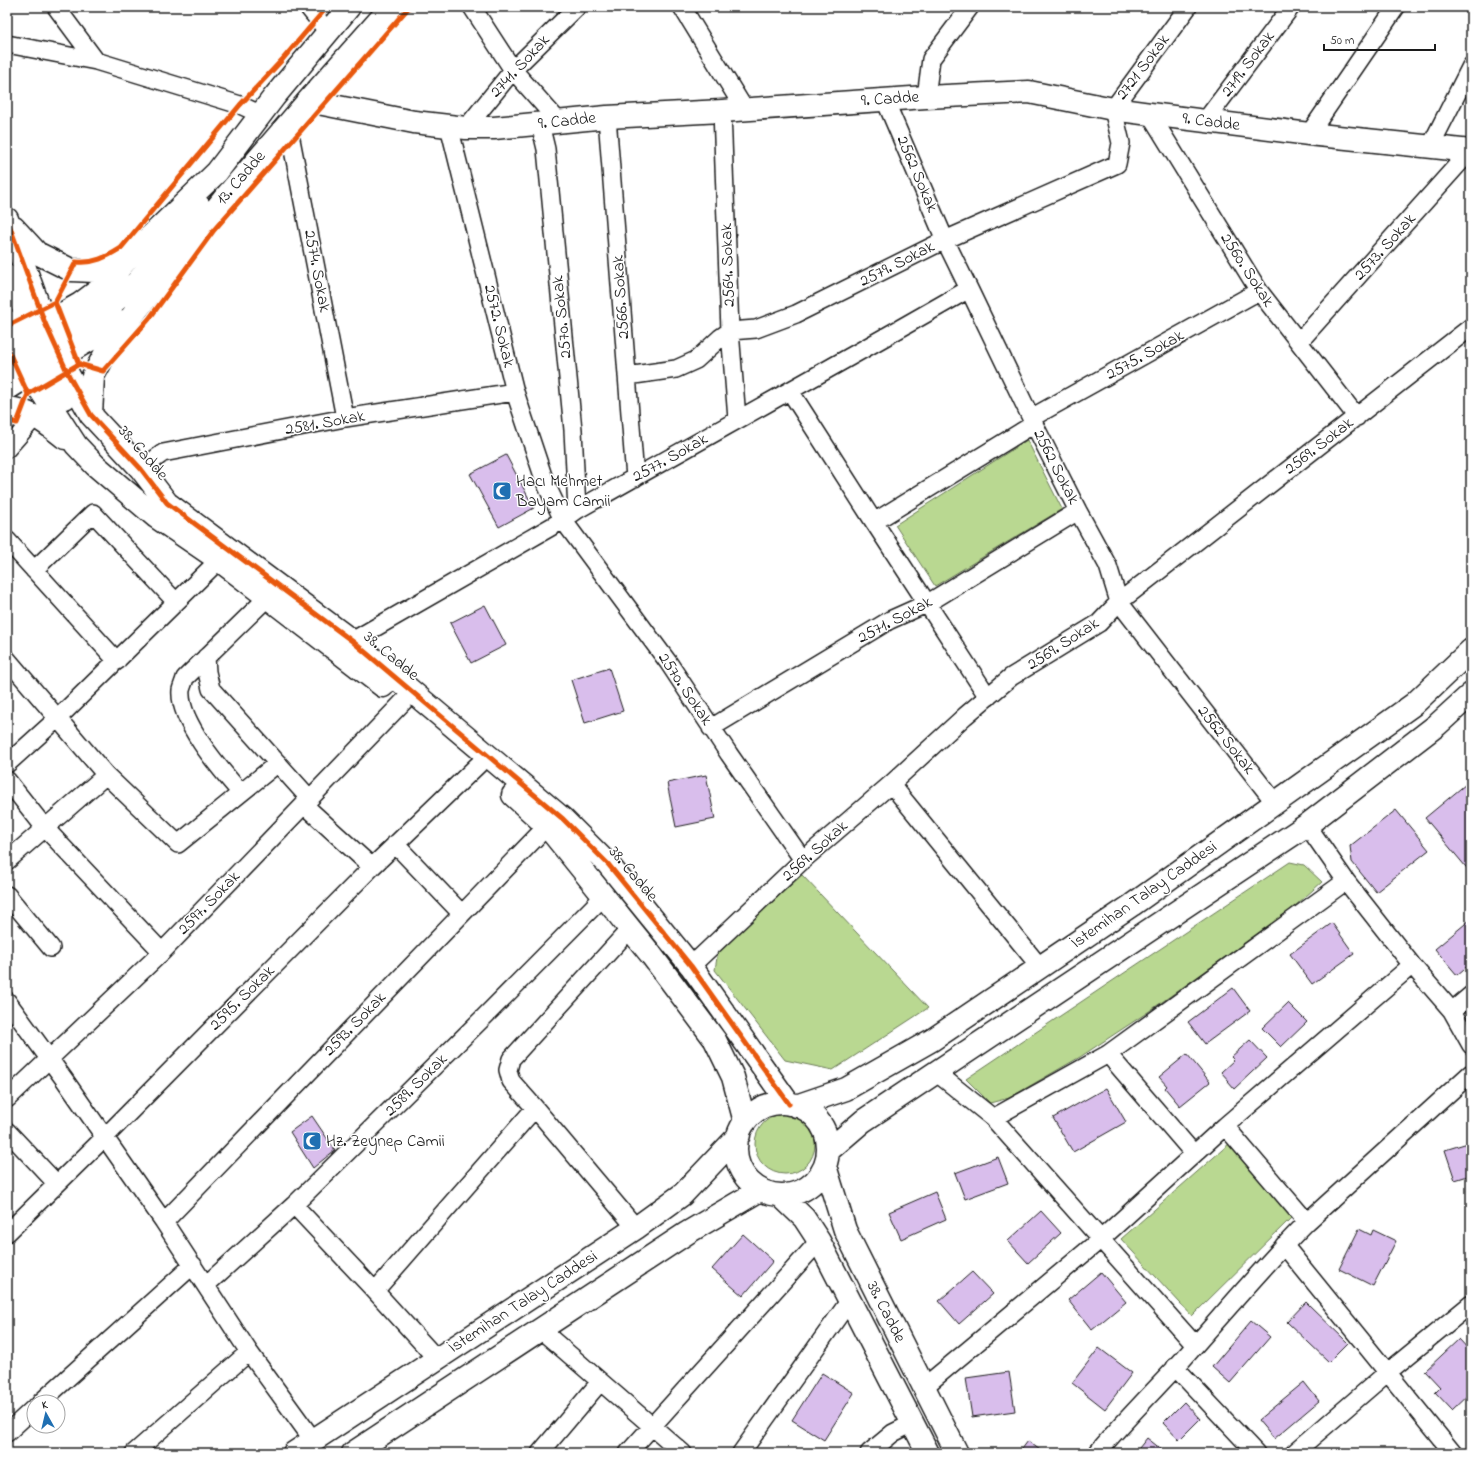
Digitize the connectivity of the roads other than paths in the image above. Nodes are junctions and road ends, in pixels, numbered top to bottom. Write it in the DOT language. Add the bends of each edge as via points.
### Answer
graph roads {
  1 [pos="56,7"];
  2 [pos="308,7"];
  3 [pos="349,7"];
  4 [pos="391,7"];
  5 [pos="472,7"];
  6 [pos="577,7"];
  7 [pos="682,7"];
  8 [pos="970,7"];
  9 [pos="1188,7"];
  10 [pos="1291,7"];
  11 [pos="1396,7"];
  12 [pos="328,32"];
  13 [pos="7,44"];
  14 [pos="96,61"];
  15 [pos="1471,66"];
  16 [pos="513,70"];
  17 [pos="926,97"];
  18 [pos="308,100"];
  19 [pos="885,100"];
  20 [pos="1112,109"];
  21 [pos="746,110"];
  22 [pos="722,111"];
  23 [pos="260,114"];
  24 [pos="1150,114"];
  25 [pos="607,117"];
  26 [pos="1205,121"];
  27 [pos="550,123"];
  28 [pos="288,124"];
  29 [pos="457,127"];
  30 [pos="1309,134"];
  31 [pos="1430,147"];
  32 [pos="1471,151"];
  33 [pos="217,172"];
  34 [pos="7,220"];
  35 [pos="945,240"];
  36 [pos="129,257"];
  37 [pos="7,259"];
  38 [pos="969,289"];
  39 [pos="1259,291"];
  40 [pos="130,317"];
  41 [pos="1471,327"];
  42 [pos="730,331"];
  43 [pos="1299,342"];
  44 [pos="30,348"];
  45 [pos="627,376"];
  46 [pos="7,389"];
  47 [pos="790,391"];
  48 [pos="515,392"];
  49 [pos="7,408"];
  50 [pos="91,415"];
  51 [pos="36,416"];
  52 [pos="1357,417"];
  53 [pos="345,418"];
  54 [pos="737,419"];
  55 [pos="1033,421"];
  56 [pos="76,445"];
  57 [pos="7,449"];
  58 [pos="141,469"];
  59 [pos="635,478"];
  60 [pos="167,503"];
  61 [pos="577,510"];
  62 [pos="1078,511"];
  63 [pos="562,520"];
  64 [pos="874,522"];
  65 [pos="7,540"];
  66 [pos="219,560"];
  67 [pos="34,570"];
  68 [pos="267,598"];
  69 [pos="176,602"];
  70 [pos="1118,602"];
  71 [pos="928,603"];
  72 [pos="352,641"];
  73 [pos="1471,650"];
  74 [pos="206,657"];
  75 [pos="7,659"];
  76 [pos="116,661"];
  77 [pos="1471,694"];
  78 [pos="988,697"];
  79 [pos="404,701"];
  80 [pos="58,718"];
  81 [pos="711,728"];
  82 [pos="278,763"];
  83 [pos="7,764"];
  84 [pos="479,764"];
  85 [pos="106,774"];
  86 [pos="7,780"];
  87 [pos="891,784"];
  88 [pos="241,793"];
  89 [pos="306,802"];
  90 [pos="1276,804"];
  91 [pos="1307,825"];
  92 [pos="547,826"];
  93 [pos="45,828"];
  94 [pos="395,844"];
  95 [pos="803,860"];
  96 [pos="7,861"];
  97 [pos="372,866"];
  98 [pos="1346,881"];
  99 [pos="7,895"];
  100 [pos="604,896"];
  101 [pos="462,914"];
  102 [pos="630,929"];
  103 [pos="51,948"];
  104 [pos="162,952"];
  105 [pos="1412,965"];
  106 [pos="691,966"];
  107 [pos="1040,967"];
  108 [pos="1471,995"];
  109 [pos="7,1001"];
  110 [pos="1452,1011"];
  111 [pos="1471,1044"];
  112 [pos="1108,1054"];
  113 [pos="49,1059"];
  114 [pos="937,1073"];
  115 [pos="1471,1073"];
  116 [pos="7,1099"];
  117 [pos="792,1105"];
  118 [pos="535,1108"];
  119 [pos="993,1118"];
  120 [pos="1225,1126"];
  121 [pos="742,1128"];
  122 [pos="7,1131"];
  123 [pos="105,1137"];
  124 [pos="1194,1154"];
  125 [pos="827,1158"];
  126 [pos="57,1184"];
  127 [pos="770,1192"];
  128 [pos="294,1205"];
  129 [pos="164,1222"];
  130 [pos="1307,1222"];
  131 [pos="636,1228"];
  132 [pos="7,1233"];
  133 [pos="1101,1238"];
  134 [pos="819,1241"];
  135 [pos="1284,1245"];
  136 [pos="193,1265"];
  137 [pos="206,1285"];
  138 [pos="376,1291"];
  139 [pos="850,1300"];
  140 [pos="1471,1304"];
  141 [pos="541,1330"];
  142 [pos="1195,1345"];
  143 [pos="250,1352"];
  144 [pos="436,1358"];
  145 [pos="1176,1367"];
  146 [pos="1388,1372"];
  147 [pos="600,1382"];
  148 [pos="924,1387"];
  149 [pos="50,1394"];
  150 [pos="26,1415"];
  151 [pos="913,1423"];
  152 [pos="652,1426"];
  153 [pos="7,1433"];
  154 [pos="313,1440"];
  155 [pos="134,1453"];
  156 [pos="294,1453"];
  157 [pos="353,1453"];
  158 [pos="540,1453"];
  159 [pos="628,1453"];
  160 [pos="683,1453"];
  161 [pos="741,1453"];
  162 [pos="869,1453"];
  163 [pos="928,1453"];
  164 [pos="957,1453"];
  165 [pos="1097,1453"];
  166 [pos="1256,1453"];
  167 [pos="1294,1453"];
  168 [pos="1453,1453"];
  1 -- 14 [label="street"];
  2 -- 12 [label="street"];
  3 -- 12 [label="street, 13. Cadde"];
  4 -- 18 [label="street, 13. Cadde"];
  5 -- 16 [label="street"];
  6 -- 16 [label="street, 2741. Sokak"];
  7 -- 21 [label="street"];
  8 -- 17 [label="street" via="931,58"];
  9 -- 20 [label="street, 2721 Sokak"];
  10 -- 26 [label="street, 2719. Sokak"];
  11 -- 30 [label="street"];
  12 -- 23 [label="street, 13. Cadde"];
  13 -- 14 [label="street"];
  14 -- 23 [label="street" via="240,105"];
  15 -- 31 [label="street"];
  16 -- 27 [label="street"];
  16 -- 29 [label="street, 2741. Sokak"];
  17 -- 19 [label="street, 9. Cadde"];
  17 -- 20 [label="street, 9. Cadde" via="1029,92"];
  18 -- 28 [label="street, 13. Cadde"];
  18 -- 29 [label="street, 9. Cadde" via="414,122"];
  19 -- 21 [label="street, 9. Cadde"];
  19 -- 35 [label="street, 2562 Sokak"];
  20 -- 24 [label="street, 9. Cadde"];
  20 -- 35 [label="street, 2579. Sokak" via="1121,143 1117,164"];
  21 -- 22 [label="street, 9. Cadde"];
  22 -- 25 [label="street, 9. Cadde"];
  22 -- 42 [label="street, 2564. Sokak"];
  23 -- 33 [label="street, 13. Cadde"];
  24 -- 26 [label="street, 9. Cadde"];
  24 -- 39 [label="street, 2560. Sokak"];
  25 -- 27 [label="street, 9. Cadde"];
  25 -- 45 [label="street, 2566. Sokak"];
  26 -- 30 [label="street, 9. Cadde"];
  27 -- 29 [label="street, 9. Cadde" via="494,128"];
  27 -- 61 [label="street, 2570. Sokak" via="546,149 573,430"];
  28 -- 40 [label="street, 13. Cadde" via="223,200"];
  28 -- 53 [label="street, 2574. Sokak"];
  29 -- 48 [label="street, 2572. Sokak"];
  30 -- 31 [label="street, 9. Cadde"];
  31 -- 32 [label="street, 9. Cadde"];
  32 -- 43 [label="street, 2573. Sokak"];
  33 -- 36 [label="street, 13. Cadde"];
  33 -- 44 [label="street" via="208,195 137,282 106,309"];
  34 -- 36 [label="street" via="38,253 71,270 95,270"];
  34 -- 44 [label="street, 38. Cadde"];
  35 -- 38 [label="street, 2562 Sokak"];
  35 -- 42 [label="street, 2579. Sokak" via="796,314 756,329"];
  36 -- 44 [label="street, 13. Cadde" via="104,286"];
  37 -- 44 [label="street"];
  38 -- 47 [label="street, 2577. Sokak"];
  38 -- 55 [label="street, 2562 Sokak"];
  39 -- 43 [label="street, 2560. Sokak"];
  39 -- 55 [label="street, 2575. Sokak"];
  40 -- 44 [label="street, 13. Cadde"];
  40 -- 50 [label="street" via="111,343 93,376"];
  41 -- 52 [label="street, 2569. Sokak"];
  42 -- 45 [label="street" via="696,360 676,369"];
  42 -- 54 [label="street, 2564. Sokak"];
  43 -- 52 [label="street, 2560. Sokak"];
  44 -- 46 [label="street, 13. Cadde"];
  44 -- 50 [label="street, 38. Cadde" via="69,376"];
  44 -- 56 [label="street, 38. Cadde" via="41,391"];
  44 -- 60 [label="street" via="69,407 108,458 140,488"];
  45 -- 59 [label="street, 2566. Sokak"];
  47 -- 54 [label="street, 2577. Sokak"];
  47 -- 64 [label="street"];
  48 -- 53 [label="street, 2581. Sokak"];
  48 -- 63 [label="street, 2572. Sokak" via="545,482"];
  49 -- 51 [label="street"];
  50 -- 58 [label="street, 38. Cadde"];
  51 -- 56 [label="street"];
  51 -- 57 [label="street"];
  52 -- 70 [label="street, 2569. Sokak"];
  53 -- 58 [label="street, 2581. Sokak" via="163,453"];
  54 -- 59 [label="street, 2577. Sokak"];
  55 -- 62 [label="street, 2562 Sokak"];
  55 -- 64 [label="street, 2575. Sokak"];
  56 -- 66 [label="street, 38. Cadde" via="95,465 156,517"];
  58 -- 60 [label="street, 38. Cadde"];
  59 -- 61 [label="street, 2577. Sokak"];
  60 -- 72 [label="street, 38. Cadde"];
  61 -- 63 [label="street, 2577. Sokak"];
  62 -- 70 [label="street, 2562 Sokak" via="1108,566"];
  62 -- 71 [label="street, 2571. Sokak"];
  63 -- 72 [label="street, 2577. Sokak"];
  63 -- 81 [label="street, 2570. Sokak" via="668,662"];
  64 -- 71 [label="street"];
  65 -- 67 [label="street"];
  66 -- 68 [label="street, 38. Cadde"];
  66 -- 69 [label="street"];
  67 -- 69 [label="street" via="92,513"];
  67 -- 76 [label="street"];
  68 -- 74 [label="street"];
  68 -- 79 [label="street, 38. Cadde"];
  69 -- 76 [label="street"];
  70 -- 78 [label="street, 2569. Sokak" via="1099,623 1011,677"];
  70 -- 90 [label="street, 2562 Sokak"];
  71 -- 78 [label="street"];
  71 -- 81 [label="street, 2571. Sokak" via="890,620"];
  72 -- 106 [label="street, 38. Cadde" via="563,819 608,864"];
  73 -- 90 [label="street, İstemihan Talay Caddesi" via="1414,704"];
  74 -- 82 [label="street" via="211,689"];
  74 -- 88 [label="street" via="185,678 181,690 183,704 188,722 218,766"];
  75 -- 80 [label="street"];
  76 -- 80 [label="street"];
  77 -- 91 [label="street, İstemihan Talay Caddesi" via="1437,725"];
  78 -- 87 [label="street, 2569. Sokak"];
  79 -- 84 [label="street, 38. Cadde"];
  79 -- 89 [label="street, 2597. Sokak"];
  80 -- 83 [label="street"];
  80 -- 85 [label="street"];
  81 -- 95 [label="street, 2570. Sokak"];
  82 -- 88 [label="street"];
  82 -- 89 [label="street"];
  84 -- 92 [label="street, 38. Cadde"];
  84 -- 94 [label="street, 2595. Sokak"];
  85 -- 88 [label="street" via="178,844"];
  85 -- 93 [label="street"];
  86 -- 93 [label="street"];
  87 -- 95 [label="street, 2569. Sokak"];
  87 -- 107 [label="street"];
  89 -- 97 [label="street"];
  89 -- 104 [label="street, 2597. Sokak"];
  90 -- 107 [label="street, İstemihan Talay Caddesi"];
  91 -- 98 [label="street"];
  91 -- 114 [label="street, İstemihan Talay Caddesi"];
  92 -- 100 [label="street, 38. Cadde"];
  92 -- 101 [label="street, 2593. Sokak"];
  93 -- 96 [label="street"];
  93 -- 104 [label="street"];
  94 -- 97 [label="street, 2595. Sokak"];
  94 -- 101 [label="street"];
  95 -- 106 [label="street, 2569. Sokak"];
  97 -- 123 [label="street, 2595. Sokak"];
  98 -- 105 [label="street"];
  98 -- 112 [label="street"];
  99 -- 103 [label="street"];
  100 -- 102 [label="street, 38. Cadde"];
  100 -- 128 [label="street, 2589. Sokak"];
  101 -- 129 [label="street, 2593. Sokak"];
  102 -- 118 [label="street" via="511,1059 508,1070 511,1081"];
  102 -- 121 [label="street, 38. Cadde" via="715,1040 733,1077"];
  104 -- 113 [label="street, 2597. Sokak"];
  105 -- 110 [label="street"];
  105 -- 120 [label="street"];
  106 -- 117 [label="street, 38. Cadde"];
  107 -- 117 [label="street, İstemihan Talay Caddesi" via="932,1040 853,1086"];
  108 -- 110 [label="street"];
  109 -- 113 [label="street"];
  110 -- 111 [label="street"];
  112 -- 119 [label="street"];
  112 -- 124 [label="street"];
  113 -- 116 [label="street, 2597. Sokak"];
  113 -- 123 [label="street"];
  114 -- 119 [label="street"];
  114 -- 125 [label="street, İstemihan Talay Caddesi" via="863,1121"];
  115 -- 130 [label="street"];
  117 -- 121 [label="street" via="776,1104 764,1107 754,1113"];
  117 -- 125 [label="street" via="809,1112 820,1123 826,1136"];
  118 -- 131 [label="street"];
  118 -- 138 [label="street"];
  119 -- 133 [label="street"];
  120 -- 124 [label="street"];
  120 -- 130 [label="street"];
  121 -- 127 [label="street" via="736,1147 742,1172 750,1182"];
  121 -- 131 [label="street, İstemihan Talay Caddesi" via="684,1194"];
  122 -- 126 [label="street"];
  123 -- 126 [label="street, 2595. Sokak"];
  123 -- 129 [label="street"];
  124 -- 133 [label="street"];
  125 -- 127 [label="street" via="814,1183 804,1190 792,1194"];
  125 -- 148 [label="street, 38. Cadde" via="845,1230"];
  126 -- 132 [label="street, 2595. Sokak"];
  127 -- 134 [label="street, 38. Cadde" via="804,1218"];
  127 -- 141 [label="street, İstemihan Talay Caddesi" via="687,1233"];
  128 -- 137 [label="street, 2589. Sokak"];
  128 -- 138 [label="street"];
  129 -- 136 [label="street"];
  130 -- 135 [label="street"];
  131 -- 144 [label="street, İstemihan Talay Caddesi"];
  133 -- 142 [label="street"];
  133 -- 148 [label="street"];
  134 -- 139 [label="street, 38. Cadde"];
  134 -- 152 [label="street"];
  135 -- 142 [label="street"];
  135 -- 146 [label="street"];
  136 -- 137 [label="street"];
  136 -- 149 [label="street"];
  137 -- 143 [label="street"];
  138 -- 144 [label="street"];
  139 -- 151 [label="street, 38. Cadde"];
  139 -- 161 [label="street"];
  140 -- 146 [label="street"];
  141 -- 147 [label="street"];
  141 -- 157 [label="street, İstemihan Talay Caddesi"];
  142 -- 145 [label="street"];
  143 -- 154 [label="street"];
  143 -- 155 [label="street"];
  144 -- 154 [label="street, İstemihan Talay Caddesi"];
  145 -- 165 [label="street"];
  145 -- 166 [label="street"];
  146 -- 167 [label="street"];
  146 -- 168 [label="street"];
  147 -- 152 [label="street"];
  147 -- 158 [label="street"];
  148 -- 164 [label="street, 38. Cadde"];
  150 -- 153 [label="street"];
  151 -- 162 [label="street" via="893,1433"];
  151 -- 163 [label="street, 38. Cadde"];
  152 -- 159 [label="street"];
  152 -- 160 [label="street"];
  154 -- 156 [label="street, İstemihan Talay Caddesi"];
}
